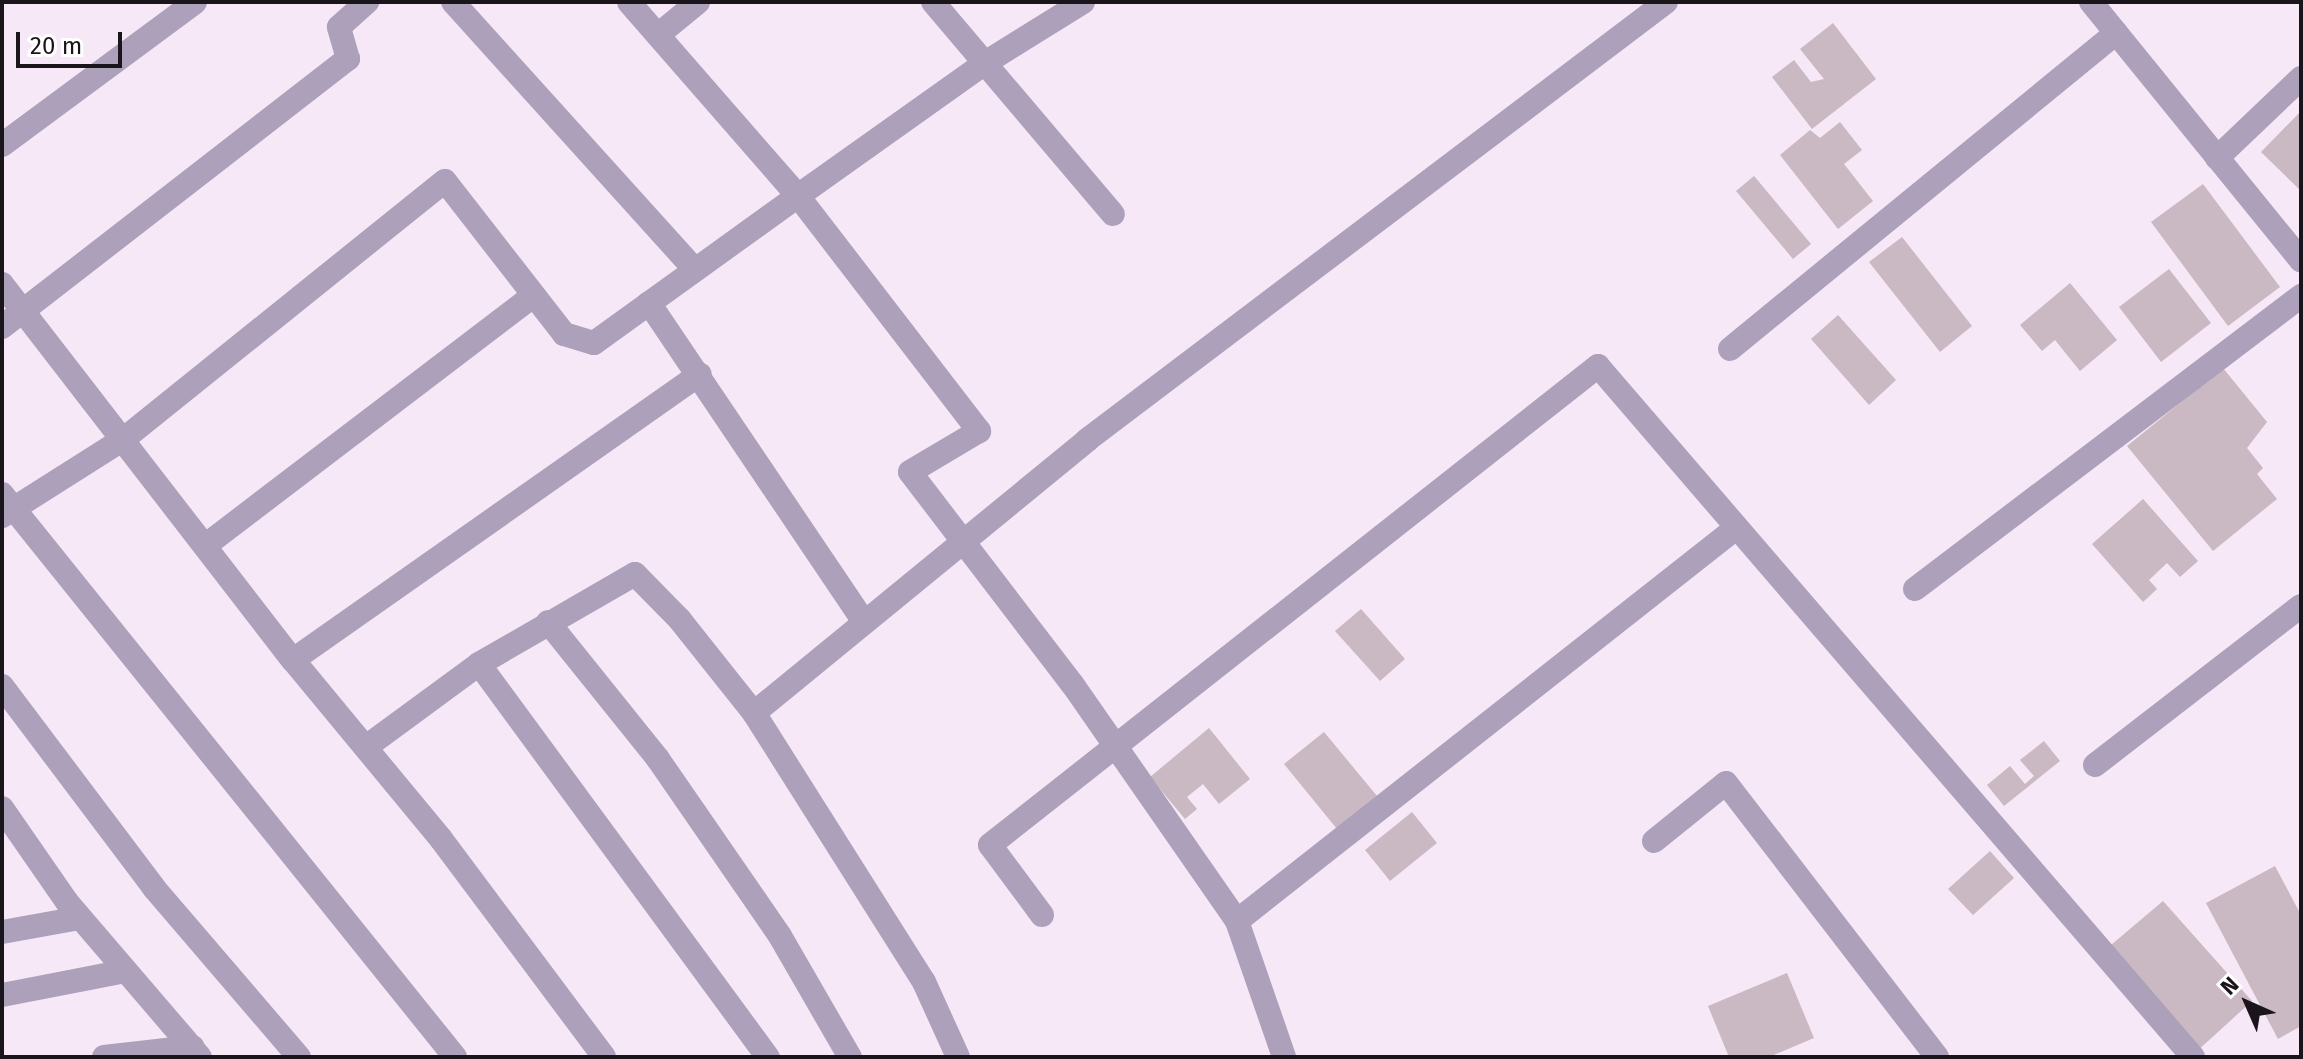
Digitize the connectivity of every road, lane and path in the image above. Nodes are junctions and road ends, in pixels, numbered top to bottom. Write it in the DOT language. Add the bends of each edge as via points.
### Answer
graph roads {
  1 [pos="195,2"];
  2 [pos="367,2"];
  3 [pos="453,2"];
  4 [pos="629,2"];
  5 [pos="698,2"];
  6 [pos="933,2"];
  7 [pos="1083,2"];
  8 [pos="1666,2"];
  9 [pos="2091,2"];
  10 [pos="2116,33"];
  11 [pos="658,35"];
  12 [pos="985,63"];
  13 [pos="2301,78"];
  14 [pos="2,145"];
  15 [pos="2217,158"];
  16 [pos="798,196"];
  17 [pos="1113,214"];
  18 [pos="2301,260"];
  19 [pos="695,270"];
  20 [pos="2,284"];
  21 [pos="534,295"];
  22 [pos="2301,296"];
  23 [pos="649,303"];
  24 [pos="22,311"];
  25 [pos="2,327"];
  26 [pos="1730,349"];
  27 [pos="700,374"];
  28 [pos="125,438"];
  29 [pos="6,507"];
  30 [pos="1736,528"];
  31 [pos="963,541"];
  32 [pos="206,545"];
  33 [pos="1915,589"];
  34 [pos="2301,606"];
  35 [pos="863,620"];
  36 [pos="548,622"];
  37 [pos="293,660"];
  38 [pos="479,664"];
  39 [pos="2,686"];
  40 [pos="754,713"];
  41 [pos="1115,746"];
  42 [pos="366,747"];
  43 [pos="2095,765"];
  44 [pos="2,808"];
  45 [pos="1654,841"];
  46 [pos="1042,915"];
  47 [pos="80,918"];
  48 [pos="1237,921"];
  49 [pos="2,932"];
  50 [pos="126,971"];
  51 [pos="2,995"];
  52 [pos="196,1052"];
  53 [pos="104,1057"];
  54 [pos="299,1057"];
  55 [pos="455,1057"];
  56 [pos="604,1057"];
  57 [pos="768,1057"];
  58 [pos="850,1057"];
  59 [pos="958,1057"];
  60 [pos="1284,1057"];
  61 [pos="1937,1057"];
  62 [pos="2193,1057"];
  1 -- 14 [label="street"];
  2 -- 24 [label="street" via="339,27 348,59"];
  3 -- 19 [label="street"];
  4 -- 11 [label="street"];
  5 -- 11 [label="street"];
  6 -- 12 [label="street"];
  7 -- 12 [label="street"];
  8 -- 31 [label="street" via="1100,430"];
  9 -- 10 [label="street"];
  10 -- 15 [label="street"];
  10 -- 26 [label="street"];
  11 -- 16 [label="street"];
  12 -- 16 [label="street"];
  12 -- 17 [label="street"];
  13 -- 15 [label="street"];
  15 -- 18 [label="street"];
  16 -- 19 [label="street"];
  16 -- 31 [label="street" via="979,431 910,472"];
  19 -- 23 [label="street"];
  20 -- 24 [label="street"];
  21 -- 23 [label="street" via="564,334 594,343"];
  21 -- 28 [label="street" via="445,181"];
  21 -- 32 [label="street"];
  22 -- 33 [label="street"];
  23 -- 27 [label="street"];
  24 -- 25 [label="street"];
  24 -- 28 [label="street"];
  27 -- 35 [label="street"];
  27 -- 37 [label="street"];
  28 -- 29 [label="street"];
  28 -- 32 [label="street"];
  29 -- 55 [label="street"];
  30 -- 41 [label="street" via="1598,366"];
  30 -- 48 [label="street"];
  30 -- 62 [label="street"];
  31 -- 35 [label="street"];
  31 -- 41 [label="street"];
  32 -- 37 [label="street"];
  34 -- 43 [label="street"];
  35 -- 40 [label="street"];
  36 -- 38 [label="street"];
  36 -- 40 [label="street" via="635,574 680,620"];
  36 -- 58 [label="street" via="693,810 780,936"];
  37 -- 42 [label="street"];
  38 -- 42 [label="street"];
  38 -- 57 [label="street"];
  39 -- 54 [label="street" via="154,888"];
  40 -- 59 [label="street" via="924,982"];
  41 -- 46 [label="street" via="990,845"];
  41 -- 48 [label="street"];
  42 -- 56 [label="street"];
  44 -- 47 [label="street"];
  45 -- 61 [label="street" via="1726,783"];
  47 -- 49 [label="street"];
  47 -- 50 [label="street"];
  48 -- 60 [label="street"];
  50 -- 51 [label="street"];
  50 -- 52 [label="street"];
  52 -- 53 [label="street"];
}
